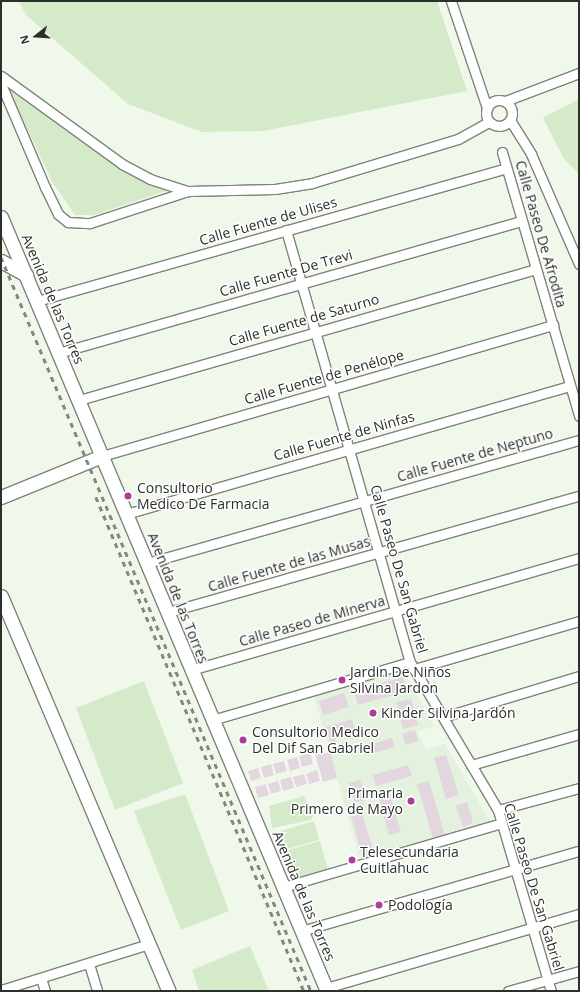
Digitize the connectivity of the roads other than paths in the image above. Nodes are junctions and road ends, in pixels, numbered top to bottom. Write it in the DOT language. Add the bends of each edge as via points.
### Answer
graph roads {
  1 [pos="451,1"];
  2 [pos="579,73"];
  3 [pos="1,76"];
  4 [pos="1,84"];
  5 [pos="505,101"];
  6 [pos="487,108"];
  7 [pos="510,120"];
  8 [pos="490,122"];
  9 [pos="502,152"];
  10 [pos="506,168"];
  11 [pos="188,191"];
  12 [pos="1,217"];
  13 [pos="522,221"];
  14 [pos="286,230"];
  15 [pos="1,261"];
  16 [pos="579,264"];
  17 [pos="536,269"];
  18 [pos="26,275"];
  19 [pos="302,283"];
  20 [pos="37,301"];
  21 [pos="553,325"];
  22 [pos="316,331"];
  23 [pos="58,353"];
  24 [pos="570,386"];
  25 [pos="332,389"];
  26 [pos="79,400"];
  27 [pos="579,416"];
  28 [pos="579,440"];
  29 [pos="350,449"];
  30 [pos="102,456"];
  31 [pos="579,496"];
  32 [pos="1,497"];
  33 [pos="365,501"];
  34 [pos="126,514"];
  35 [pos="379,553"];
  36 [pos="579,558"];
  37 [pos="147,563"];
  38 [pos="1,596"];
  39 [pos="395,611"];
  40 [pos="168,612"];
  41 [pos="579,621"];
  42 [pos="412,666"];
  43 [pos="191,670"];
  44 [pos="579,676"];
  45 [pos="443,717"];
  46 [pos="212,720"];
  47 [pos="579,734"];
  48 [pos="471,765"];
  49 [pos="579,788"];
  50 [pos="498,810"];
  51 [pos="502,823"];
  52 [pos="579,851"];
  53 [pos="516,870"];
  54 [pos="283,887"];
  55 [pos="579,914"];
  56 [pos="532,927"];
  57 [pos="301,931"];
  58 [pos="149,944"];
  59 [pos="89,964"];
  60 [pos="579,971"];
  61 [pos="41,978"];
  62 [pos="548,980"];
  63 [pos="28,987"];
  64 [pos="1,990"];
  65 [pos="327,990"];
  66 [pos="45,991"];
  67 [pos="97,991"];
  68 [pos="169,991"];
  69 [pos="508,991"];
  70 [pos="552,991"];
  1 -- 6 [label="street"];
  2 -- 5 [label="street"];
  3 -- 11 [label="street" via="122,164 150,179"];
  4 -- 11 [label="street" via="45,188 58,214 68,222 90,223"];
  5 -- 6 [label="street" via="496,100"];
  5 -- 7 [label="street" via="511,108"];
  6 -- 8 [label="street"];
  7 -- 8 [label="street" via="502,126"];
  7 -- 16 [label="street" via="531,154"];
  8 -- 11 [label="street" via="458,139 312,183 275,189"];
  9 -- 10 [label="street, Calle Paseo De Afrodita"];
  10 -- 13 [label="street, Calle Paseo De Afrodita"];
  10 -- 14 [label="street, Calle Fuente de Ulises"];
  12 -- 18 [label="main road, Avenida de las Torres"];
  13 -- 17 [label="street, Calle Paseo De Afrodita"];
  13 -- 19 [label="street, Calle Fuente De Trevi"];
  14 -- 19 [label="street, Calle Paseo De San Gabriel"];
  14 -- 20 [label="street, Calle Fuente de Ulises"];
  15 -- 18 [label="main road"];
  17 -- 21 [label="street, Calle Paseo De Afrodita"];
  17 -- 22 [label="street, Calle Fuente de Saturno"];
  18 -- 20 [label="main road, Avenida de las Torres"];
  19 -- 22 [label="street, Calle Paseo De San Gabriel"];
  19 -- 23 [label="street, Calle Fuente De Trevi"];
  20 -- 23 [label="main road, Avenida de las Torres"];
  21 -- 24 [label="street, Calle Paseo De Afrodita"];
  21 -- 25 [label="street, Calle Fuente de Penélope"];
  22 -- 25 [label="street, Calle Paseo De San Gabriel"];
  22 -- 26 [label="street, Calle Fuente de Saturno"];
  23 -- 26 [label="main road, Avenida de las Torres"];
  24 -- 27 [label="street, Calle Paseo De Afrodita"];
  24 -- 29 [label="street, Calle Fuente de Ninfas"];
  25 -- 29 [label="street, Calle Paseo De San Gabriel"];
  25 -- 30 [label="street, Calle Fuente de Penélope"];
  26 -- 30 [label="main road, Avenida de las Torres"];
  28 -- 33 [label="street, Calle Fuente de Neptuno"];
  29 -- 33 [label="street, Calle Paseo De San Gabriel"];
  29 -- 34 [label="street, Calle Fuente de Ninfas"];
  30 -- 32 [label="main road"];
  30 -- 34 [label="main road, Avenida de las Torres"];
  31 -- 35 [label="street, Calle Fuente de las Musas"];
  33 -- 35 [label="street, Calle Paseo De San Gabriel"];
  33 -- 37 [label="street, Calle Fuente de Neptuno"];
  34 -- 37 [label="main road, Avenida de las Torres"];
  35 -- 39 [label="street, Calle Paseo De San Gabriel"];
  35 -- 40 [label="street, Calle Fuente de las Musas"];
  36 -- 39 [label="street, Calle Paseo de Minerva"];
  37 -- 40 [label="main road, Avenida de las Torres"];
  38 -- 58 [label="main road"];
  39 -- 42 [label="street, Calle Paseo De San Gabriel"];
  39 -- 43 [label="street, Calle Paseo de Minerva"];
  40 -- 43 [label="main road, Avenida de las Torres"];
  41 -- 42 [label="street"];
  42 -- 45 [label="street, Calle Paseo De San Gabriel"];
  42 -- 46 [label="street"];
  43 -- 46 [label="main road, Avenida de las Torres"];
  44 -- 45 [label="street"];
  45 -- 48 [label="street, Calle Paseo De San Gabriel"];
  46 -- 54 [label="main road, Avenida de las Torres"];
  47 -- 48 [label="street"];
  48 -- 50 [label="street, Calle Paseo De San Gabriel"];
  49 -- 50 [label="street"];
  50 -- 51 [label="street, Calle Paseo De San Gabriel"];
  51 -- 53 [label="street, Calle Paseo De San Gabriel"];
  51 -- 54 [label="street"];
  52 -- 53 [label="street"];
  53 -- 56 [label="street, Calle Paseo De San Gabriel"];
  53 -- 57 [label="street"];
  54 -- 57 [label="main road, Avenida de las Torres"];
  55 -- 56 [label="street"];
  56 -- 62 [label="street, Calle Paseo De San Gabriel"];
  56 -- 65 [label="street"];
  57 -- 65 [label="main road, Avenida de las Torres"];
  58 -- 59 [label="street"];
  58 -- 68 [label="main road"];
  59 -- 61 [label="street"];
  59 -- 67 [label="street"];
  60 -- 62 [label="street"];
  61 -- 63 [label="street"];
  61 -- 66 [label="street"];
  62 -- 69 [label="street"];
  62 -- 70 [label="street, Calle Paseo De San Gabriel"];
  63 -- 64 [label="street"];
}
